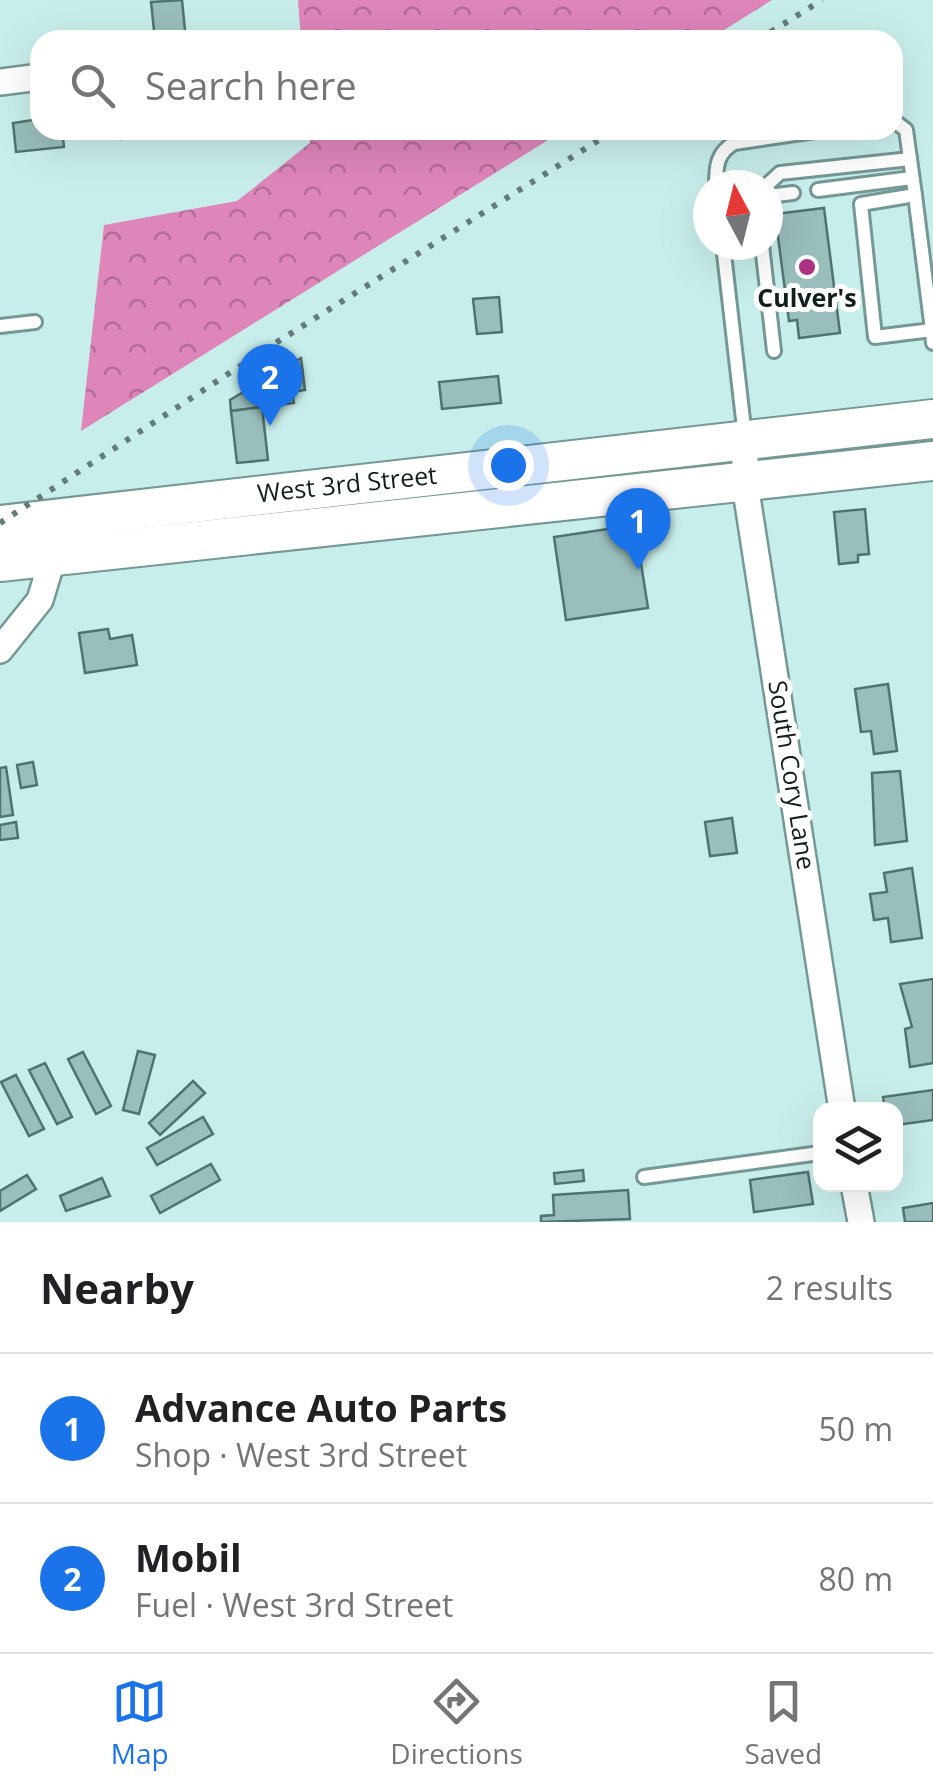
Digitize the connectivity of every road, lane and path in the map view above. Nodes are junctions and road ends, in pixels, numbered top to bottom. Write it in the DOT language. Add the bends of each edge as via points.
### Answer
graph roads {
  1 [pos="30,78"];
  2 [pos="0,82"];
  3 [pos="903,128"];
  4 [pos="754,140"];
  5 [pos="910,159"];
  6 [pos="719,170"];
  7 [pos="783,173"];
  8 [pos="912,178"];
  9 [pos="818,190"];
  10 [pos="794,193"];
  11 [pos="783,194"];
  12 [pos="915,195"];
  13 [pos="725,260"];
  14 [pos="764,260"];
  15 [pos="771,260"];
  16 [pos="768,294"];
  17 [pos="35,322"];
  18 [pos="0,326"];
  19 [pos="932,336"];
  20 [pos="774,351"];
  21 [pos="933,419"];
  22 [pos="745,440"];
  23 [pos="933,461"];
  24 [pos="745,484"];
  25 [pos="245,495"];
  26 [pos="0,524"];
  27 [pos="53,557"];
  28 [pos="0,562"];
  29 [pos="0,650"];
  30 [pos="841,1102"];
  31 [pos="813,1155"];
  32 [pos="644,1176"];
  33 [pos="855,1192"];
  34 [pos="860,1222"];
  1 -- 2 [label="street"];
  3 -- 5 [label="lane"];
  4 -- 6 [label="lane" via="723,150"];
  5 -- 7 [label="lane"];
  5 -- 8 [label="lane"];
  8 -- 9 [label="lane"];
  8 -- 12 [label="lane"];
  10 -- 11 [label="lane"];
  12 -- 19 [label="lane"];
  12 -- 19 [label="lane" via="861,204 874,338"];
  13 -- 22 [label="lane"];
  14 -- 16 [label="lane"];
  15 -- 16 [label="lane" via="774,285"];
  16 -- 20 [label="lane"];
  17 -- 18 [label="lane"];
  21 -- 22 [label="main road, West 3rd Street"];
  22 -- 24 [label="street, South Cory Lane"];
  22 -- 25 [label="main road, West 3rd Street"];
  23 -- 24 [label="main road, West 3rd Street"];
  24 -- 27 [label="main road, West 3rd Street"];
  24 -- 30 [label="street, South Cory Lane"];
  25 -- 26 [label="main road, West 3rd Street"];
  25 -- 27 [label="main road" via="112,526"];
  27 -- 28 [label="main road, West 3rd Street"];
  27 -- 29 [label="street" via="40,600"];
  31 -- 32 [label="lane"];
  33 -- 34 [label="street"];
}
